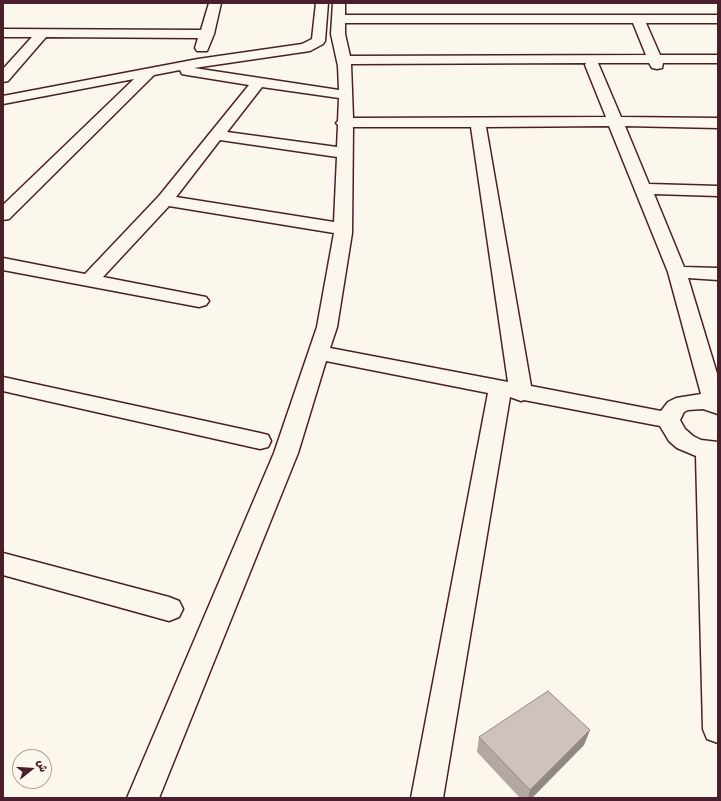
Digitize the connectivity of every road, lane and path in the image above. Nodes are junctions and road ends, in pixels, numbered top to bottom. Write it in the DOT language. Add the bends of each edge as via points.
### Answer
graph roads {
  1 [pos="215,3"];
  2 [pos="322,3"];
  3 [pos="339,11"];
  4 [pos="638,19"];
  5 [pos="718,19"];
  6 [pos="3,33"];
  7 [pos="43,33"];
  8 [pos="207,34"];
  9 [pos="718,59"];
  10 [pos="656,62"];
  11 [pos="198,63"];
  12 [pos="344,63"];
  13 [pos="592,65"];
  14 [pos="718,65"];
  15 [pos="168,68"];
  16 [pos="150,72"];
  17 [pos="3,78"];
  18 [pos="258,82"];
  19 [pos="346,95"];
  20 [pos="3,100"];
  21 [pos="615,121"];
  22 [pos="478,122"];
  23 [pos="344,123"];
  24 [pos="718,123"];
  25 [pos="216,135"];
  26 [pos="344,153"];
  27 [pos="643,189"];
  28 [pos="718,191"];
  29 [pos="165,200"];
  30 [pos="3,215"];
  31 [pos="342,230"];
  32 [pos="3,264"];
  33 [pos="677,272"];
  34 [pos="718,274"];
  35 [pos="89,281"];
  36 [pos="199,302"];
  37 [pos="319,353"];
  38 [pos="3,384"];
  39 [pos="511,391"];
  40 [pos="717,405"];
  41 [pos="669,420"];
  42 [pos="260,441"];
  43 [pos="713,451"];
  44 [pos="3,564"];
  45 [pos="169,609"];
  46 [pos="718,729"];
  47 [pos="143,798"];
  48 [pos="427,798"];
  1 -- 8 [label="street"];
  2 -- 11 [label="street" via="319,37 313,45"];
  3 -- 4 [label="street"];
  3 -- 12 [label="street" via="338,39"];
  4 -- 5 [label="street" via="658,14"];
  4 -- 10 [label="street"];
  6 -- 7 [label="street"];
  7 -- 8 [label="street"];
  7 -- 17 [label="street"];
  8 -- 11 [label="street"];
  9 -- 10 [label="street"];
  10 -- 12 [label="street"];
  10 -- 13 [label="street"];
  10 -- 14 [label="street"];
  11 -- 15 [label="street"];
  12 -- 13 [label="street"];
  12 -- 19 [label="street"];
  13 -- 21 [label="street"];
  15 -- 16 [label="street"];
  15 -- 18 [label="street"];
  16 -- 20 [label="street"];
  16 -- 30 [label="street"];
  18 -- 19 [label="street"];
  18 -- 25 [label="street"];
  19 -- 23 [label="street"];
  21 -- 22 [label="street"];
  21 -- 24 [label="street"];
  21 -- 27 [label="street"];
  22 -- 23 [label="street"];
  22 -- 39 [label="street"];
  23 -- 26 [label="street"];
  25 -- 26 [label="street"];
  25 -- 29 [label="street"];
  26 -- 31 [label="street"];
  27 -- 28 [label="street"];
  27 -- 33 [label="street"];
  29 -- 31 [label="street"];
  29 -- 35 [label="street"];
  31 -- 37 [label="street" via="327,327"];
  32 -- 35 [label="street"];
  33 -- 34 [label="street"];
  33 -- 40 [label="street"];
  35 -- 36 [label="street"];
  37 -- 39 [label="street"];
  37 -- 47 [label="street" via="286,453"];
  38 -- 42 [label="street"];
  39 -- 41 [label="street"];
  39 -- 48 [label="street"];
  40 -- 41 [label="street" via="704,401 684,403 676,407"];
  41 -- 43 [label="street" via="674,432 685,442 696,448"];
  43 -- 46 [label="street"];
  44 -- 45 [label="street"];
}
